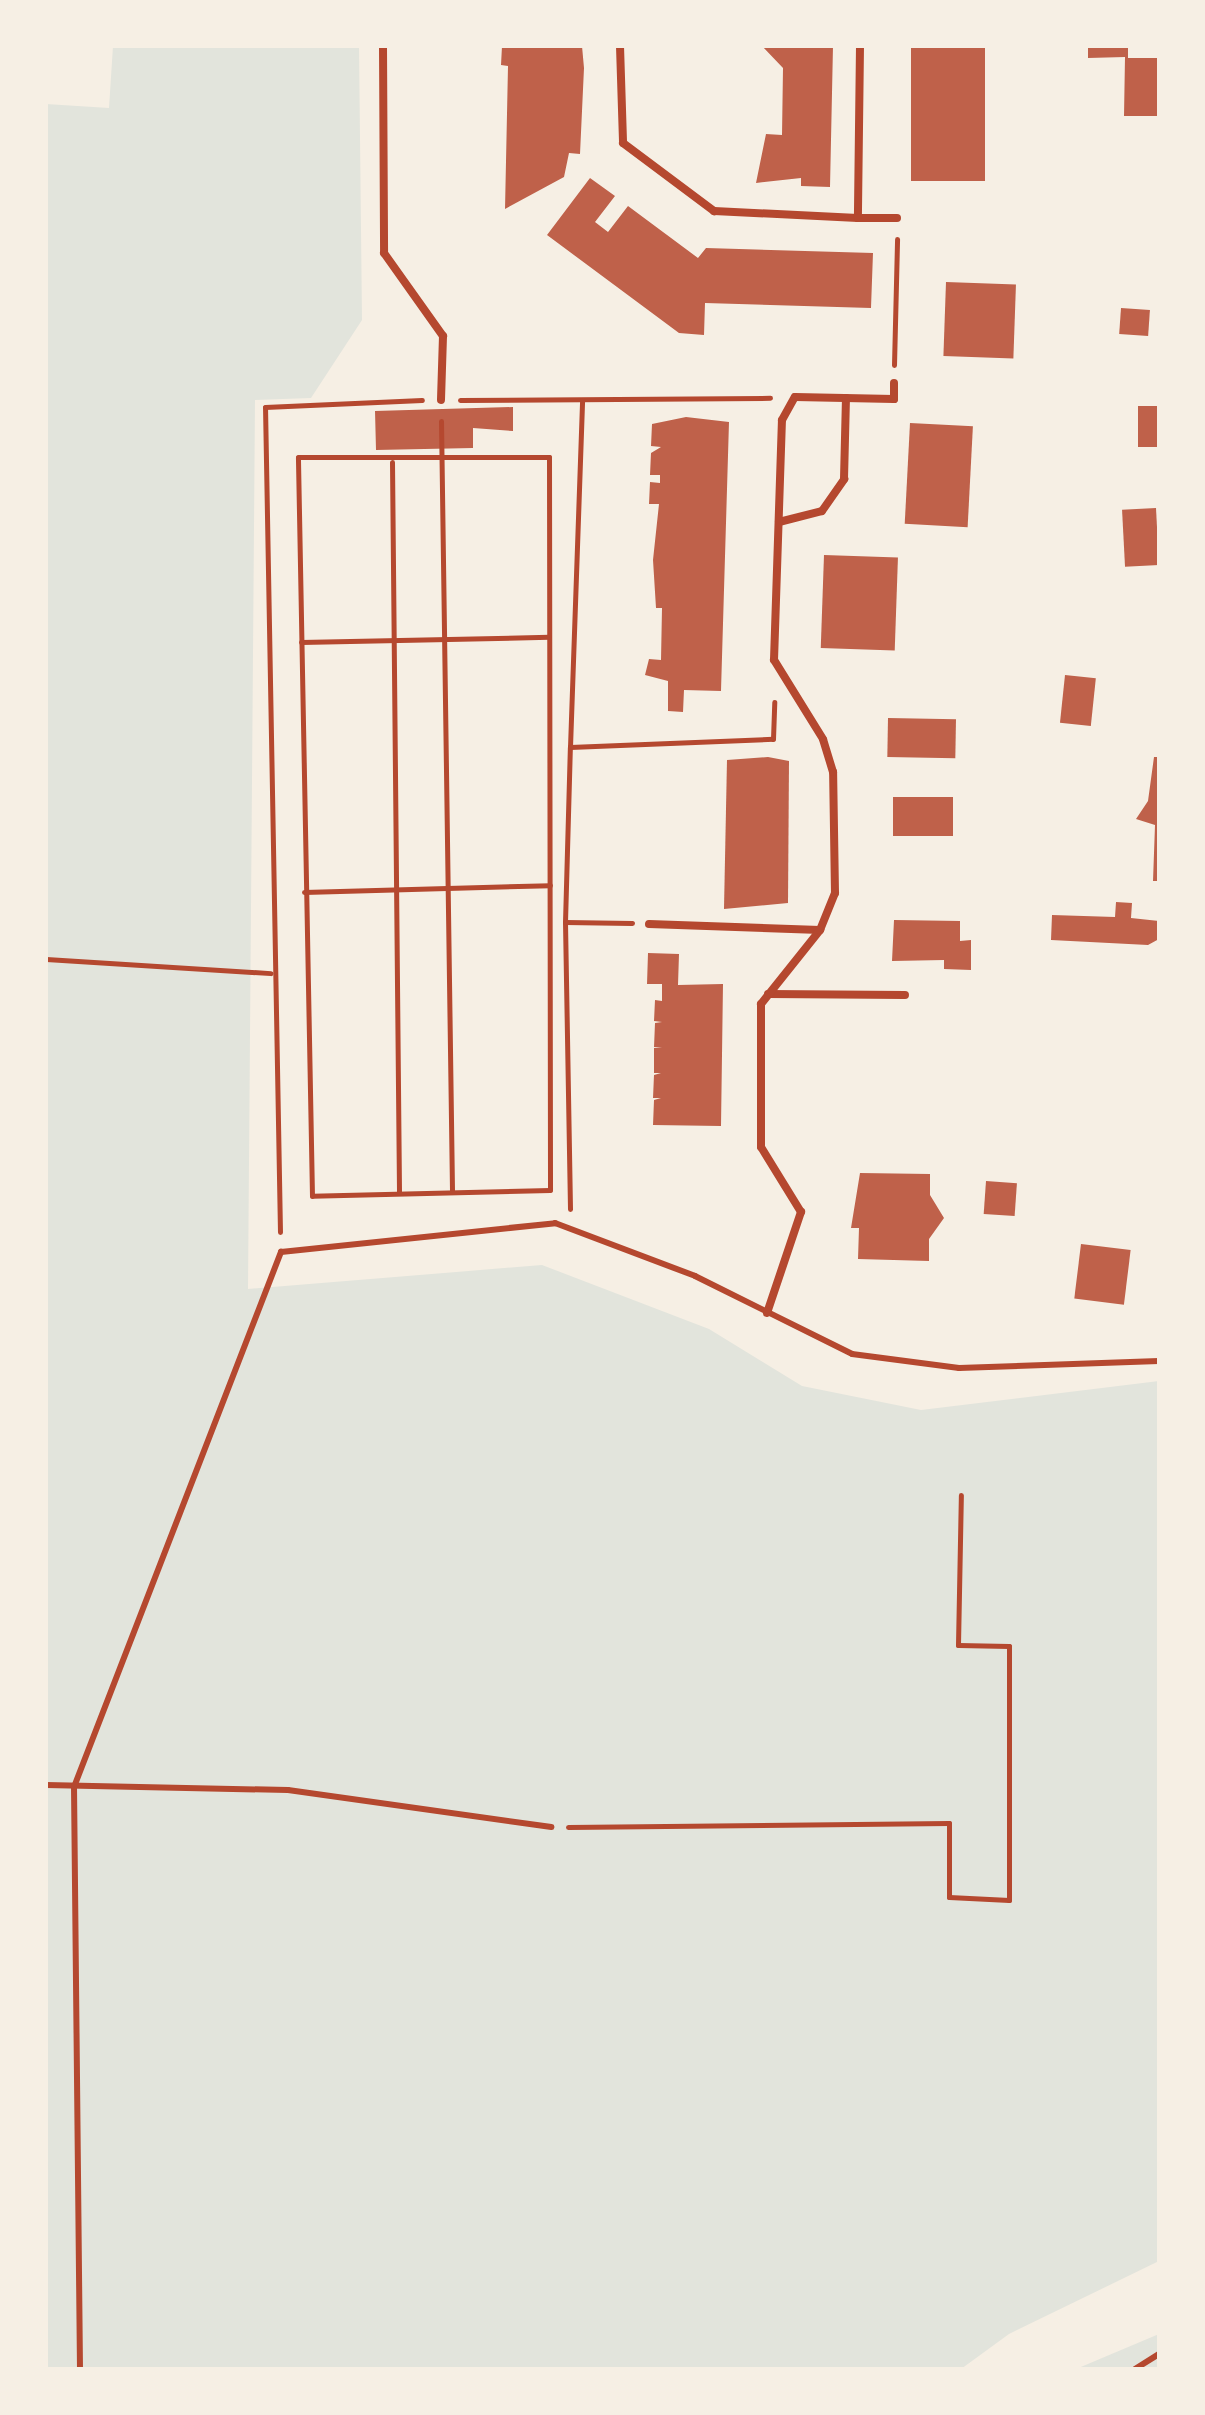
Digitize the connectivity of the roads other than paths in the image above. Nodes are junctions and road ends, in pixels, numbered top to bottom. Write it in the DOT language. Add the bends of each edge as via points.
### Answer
graph roads {
  1 [pos="383,46"];
  2 [pos="620,46"];
  3 [pos="860,46"];
  4 [pos="858,218"];
  5 [pos="897,218"];
  6 [pos="894,383"];
  7 [pos="846,398"];
  8 [pos="441,400"];
  9 [pos="779,522"];
  10 [pos="649,924"];
  11 [pos="820,930"];
  12 [pos="768,994"];
  13 [pos="905,995"];
  14 [pos="767,1313"];
  15 [pos="1159,1361"];
  16 [pos="46,1785"];
  17 [pos="74,1787"];
  18 [pos="551,1827"];
  19 [pos="1159,2354"];
  20 [pos="80,2369"];
  21 [pos="1135,2369"];
  1 -- 8 [label="street" via="384,253 443,336"];
  2 -- 4 [label="street" via="623,143 714,211"];
  3 -- 4 [label="street"];
  4 -- 5 [label="street"];
  6 -- 7 [label="street" via="894,399"];
  7 -- 9 [label="street" via="844,479 822,511"];
  7 -- 9 [label="street" via="795,397 782,420"];
  9 -- 11 [label="street" via="774,660 823,739 833,772 835,893"];
  10 -- 11 [label="street"];
  11 -- 12 [label="street"];
  12 -- 13 [label="street"];
  12 -- 14 [label="street" via="761,1004 758,1127 761,1147 797,1199 801,1224"];
  14 -- 15 [label="lane" via="825,1345 889,1363 999,1368"];
  14 -- 17 [label="lane" via="570,1225 281,1252"];
  16 -- 17 [label="lane"];
  17 -- 18 [label="lane" via="288,1790"];
  17 -- 20 [label="lane"];
  19 -- 21 [label="lane"];
}
